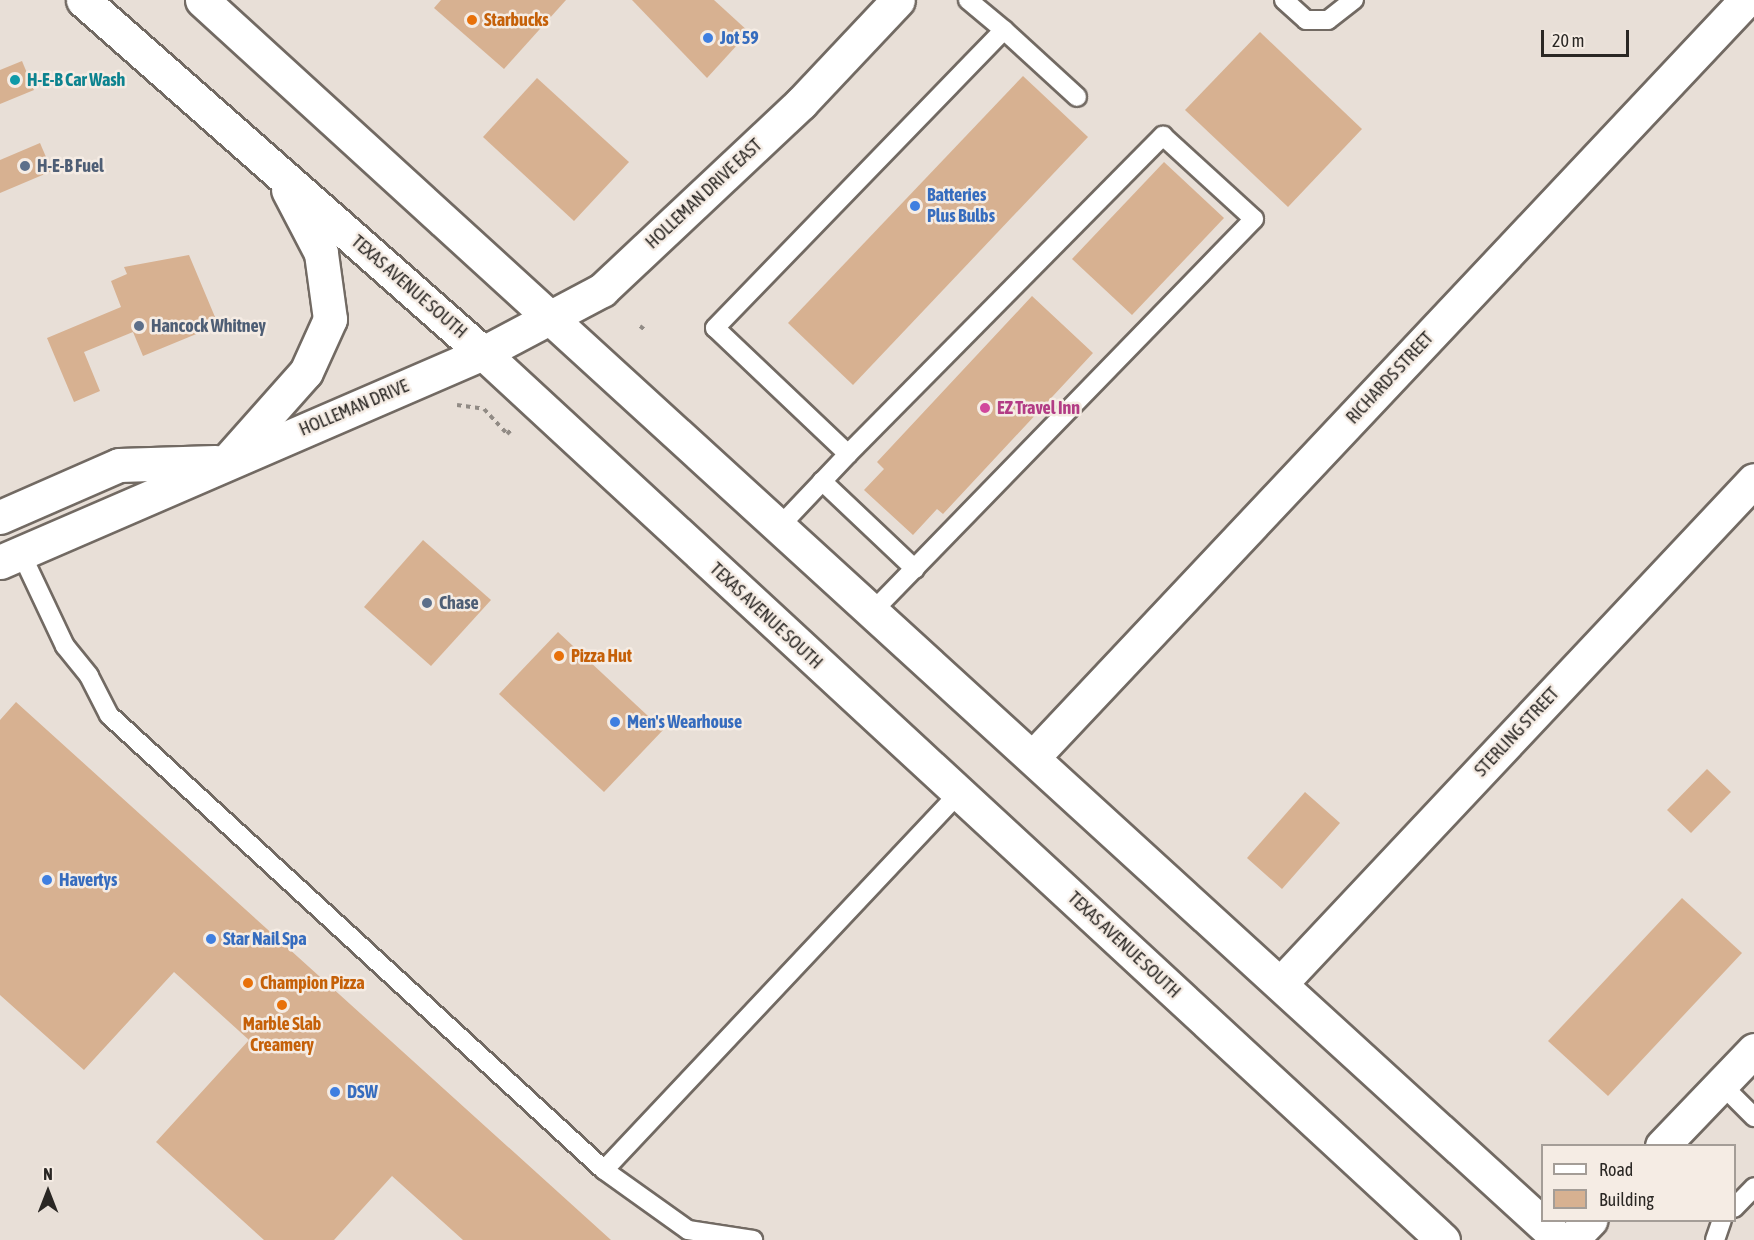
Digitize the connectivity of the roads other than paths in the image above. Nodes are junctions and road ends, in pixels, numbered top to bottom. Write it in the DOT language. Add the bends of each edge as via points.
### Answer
graph roads {
  1 [pos="83,0"];
  2 [pos="202,0"];
  3 [pos="898,0"];
  4 [pos="968,0"];
  5 [pos="1284,0"];
  6 [pos="1354,0"];
  7 [pos="1746,0"];
  8 [pos="1004,30"];
  9 [pos="1077,97"];
  10 [pos="280,175"];
  11 [pos="552,318"];
  12 [pos="483,353"];
  13 [pos="848,454"];
  14 [pos="226,462"];
  15 [pos="119,465"];
  16 [pos="1754,480"];
  17 [pos="822,481"];
  18 [pos="6,510"];
  19 [pos="780,526"];
  20 [pos="7,554"];
  21 [pos="915,570"];
  22 [pos="874,610"];
  23 [pos="1034,756"];
  24 [pos="959,793"];
  25 [pos="1281,983"];
  26 [pos="1754,1050"];
  27 [pos="1721,1084"];
  28 [pos="1754,1117"];
  29 [pos="1664,1144"];
  30 [pos="604,1170"];
  31 [pos="1754,1187"];
  32 [pos="1736,1206"];
  33 [pos="1589,1222"];
  34 [pos="1722,1222"];
  35 [pos="753,1240"];
  36 [pos="1443,1240"];
  37 [pos="1560,1240"];
  38 [pos="1571,1240"];
  39 [pos="1715,1240"];
  1 -- 10 [label="main road, TEXAS AVENUE SOUTH"];
  2 -- 11 [label="main road"];
  3 -- 11 [label="main road, HOLLEMAN DRIVE EAST" via="801,103 602,290"];
  4 -- 8 [label="lane"];
  5 -- 6 [label="lane" via="1306,20 1328,20"];
  7 -- 23 [label="main road, RICHARDS STREET"];
  8 -- 9 [label="lane"];
  8 -- 13 [label="lane" via="715,328"];
  10 -- 12 [label="main road, TEXAS AVENUE SOUTH"];
  10 -- 14 [label="main road" via="321,253 330,319 306,372"];
  11 -- 12 [label="main road, HOLLEMAN DRIVE EAST"];
  11 -- 19 [label="main road"];
  12 -- 14 [label="main road, HOLLEMAN DRIVE"];
  12 -- 24 [label="main road, TEXAS AVENUE SOUTH"];
  13 -- 17 [label="lane"];
  13 -- 21 [label="lane" via="1163,136 1254,219"];
  14 -- 15 [label="main road, HOLLEMAN DRIVE"];
  14 -- 20 [label="main road, HOLLEMAN DRIVE"];
  15 -- 18 [label="main road, HOLLEMAN DRIVE"];
  15 -- 20 [label="main road" via="108,487 38,519"];
  16 -- 25 [label="main road, STERLING STREET"];
  17 -- 19 [label="lane"];
  17 -- 21 [label="lane"];
  19 -- 22 [label="main road"];
  20 -- 30 [label="lane" via="65,646 89,676 109,715"];
  21 -- 22 [label="lane"];
  22 -- 23 [label="main road"];
  23 -- 25 [label="main road"];
  24 -- 30 [label="lane"];
  24 -- 36 [label="main road, TEXAS AVENUE SOUTH"];
  25 -- 37 [label="main road"];
  26 -- 27 [label="main road"];
  27 -- 28 [label="lane"];
  27 -- 29 [label="main road"];
  30 -- 35 [label="lane" via="688,1230"];
  31 -- 32 [label="lane"];
  33 -- 38 [label="main road"];
  34 -- 39 [label="lane"];
}
